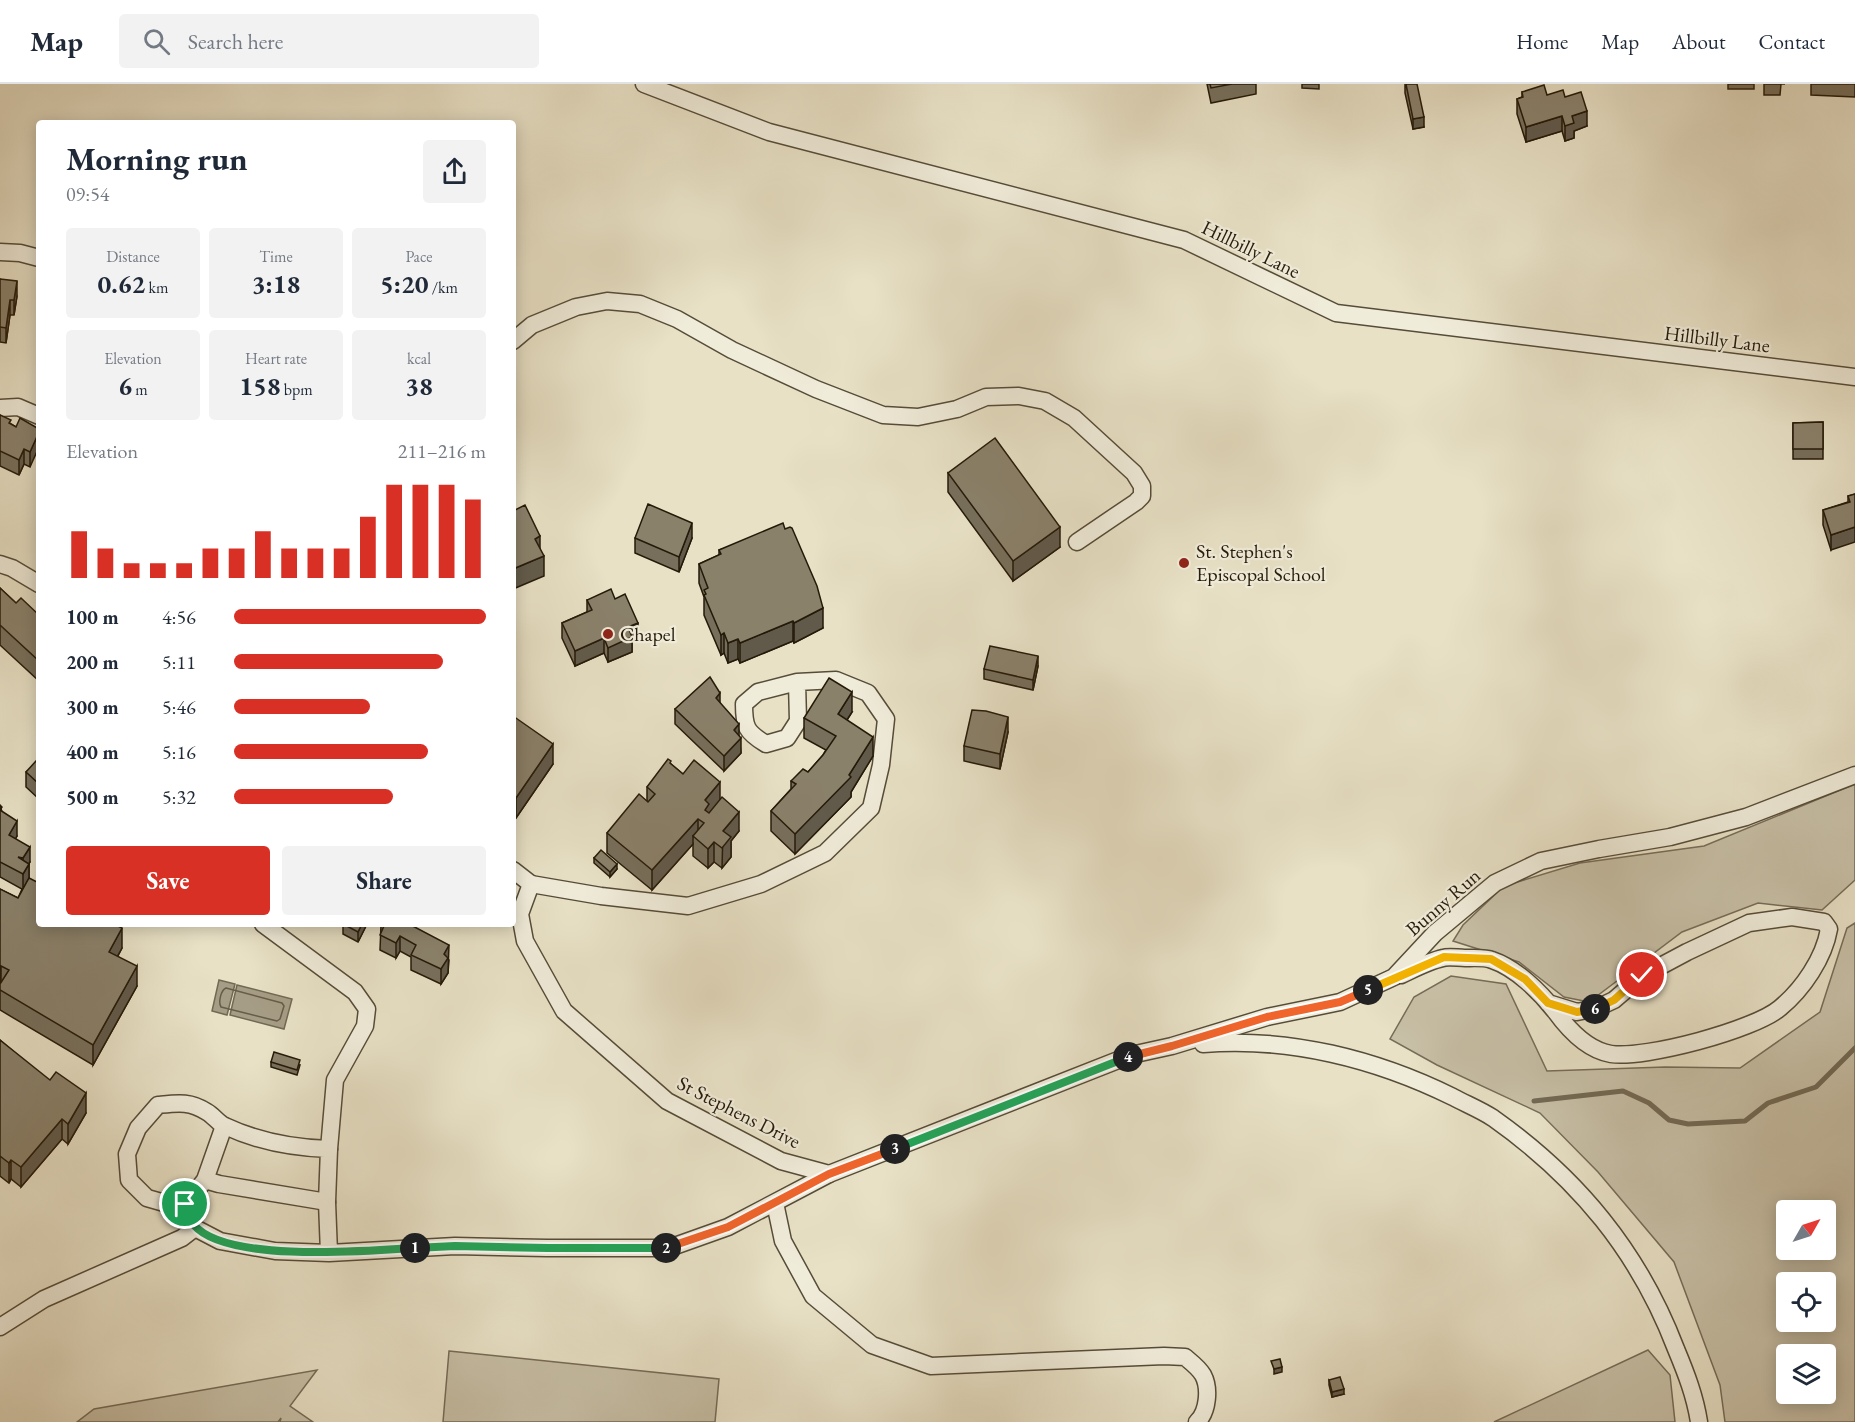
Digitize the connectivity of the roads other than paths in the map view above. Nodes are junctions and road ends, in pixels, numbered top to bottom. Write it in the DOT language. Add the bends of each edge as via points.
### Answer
graph roads {
  1 [pos="644,84"];
  2 [pos="0,252"];
  3 [pos="36,257"];
  4 [pos="516,338"];
  5 [pos="1855,377"];
  6 [pos="0,408"];
  7 [pos="36,415"];
  8 [pos="1077,542"];
  9 [pos="0,564"];
  10 [pos="36,582"];
  11 [pos="797,682"];
  12 [pos="1855,776"];
  13 [pos="516,872"];
  14 [pos="531,884"];
  15 [pos="267,927"];
  16 [pos="1394,978"];
  17 [pos="1548,1003"];
  18 [pos="1172,1046"];
  19 [pos="224,1126"];
  20 [pos="329,1149"];
  21 [pos="829,1174"];
  22 [pos="205,1180"];
  23 [pos="327,1202"];
  24 [pos="775,1203"];
  25 [pos="185,1204"];
  26 [pos="195,1228"];
  27 [pos="329,1252"];
  28 [pos="0,1327"];
  29 [pos="1197,1422"];
  30 [pos="1699,1422"];
  1 -- 5 [label="street, Hillbilly Lane" via="770,132 1184,240 1336,313"];
  2 -- 3 [label="street"];
  4 -- 8 [label="street" via="532,325 576,307 607,301 640,304 806,384 883,415 918,417 957,409 986,397 1045,400 1074,418 1134,473 1142,486 1142,496 1136,502"];
  6 -- 7 [label="street" via="18,407"];
  9 -- 10 [label="street"];
  11 -- 14 [label="street" via="836,680 868,693 886,719 871,808 825,853 760,884 688,906"];
  12 -- 16 [label="street, Bunny Run" via="1746,817 1670,837 1541,861 1495,883 1435,933"];
  13 -- 14 [label="street"];
  14 -- 21 [label="street, St Stephens Drive" via="520,914 525,941 564,1011 667,1101 781,1161"];
  15 -- 20 [label="street" via="348,985 367,1009 365,1026 335,1080"];
  16 -- 17 [label="street" via="1444,957 1491,959 1525,979"];
  16 -- 18 [label="street, Bunny Run" via="1340,1002 1267,1017"];
  17 -- 17 [label="street" via="1588,1045 1610,1054 1683,1046 1744,1027 1779,1009 1807,979 1827,942 1829,928 1812,918 1792,916 1749,923 1642,975 1614,1000 1597,1008 1577,1012"];
  18 -- 21 [label="street" via="1131,1055"];
  18 -- 30 [label="street" via="1266,1043 1346,1056 1427,1085 1491,1117 1547,1161 1584,1197 1635,1262 1664,1317 1695,1396"];
  19 -- 20 [label="street" via="272,1142"];
  19 -- 22 [label="street"];
  19 -- 25 [label="street" via="186,1102 158,1105 138,1128 128,1154 129,1180 147,1198"];
  20 -- 23 [label="street"];
  21 -- 24 [label="street"];
  22 -- 23 [label="street"];
  22 -- 25 [label="street"];
  23 -- 27 [label="street"];
  24 -- 27 [label="street" via="728,1227 669,1248 455,1246"];
  24 -- 29 [label="street" via="783,1241 813,1296 872,1345 931,1366 1185,1357 1204,1376 1207,1400"];
  25 -- 26 [label="street"];
  26 -- 27 [label="street" via="220,1241 274,1251"];
  26 -- 28 [label="street" via="182,1238 44,1299"];
}
